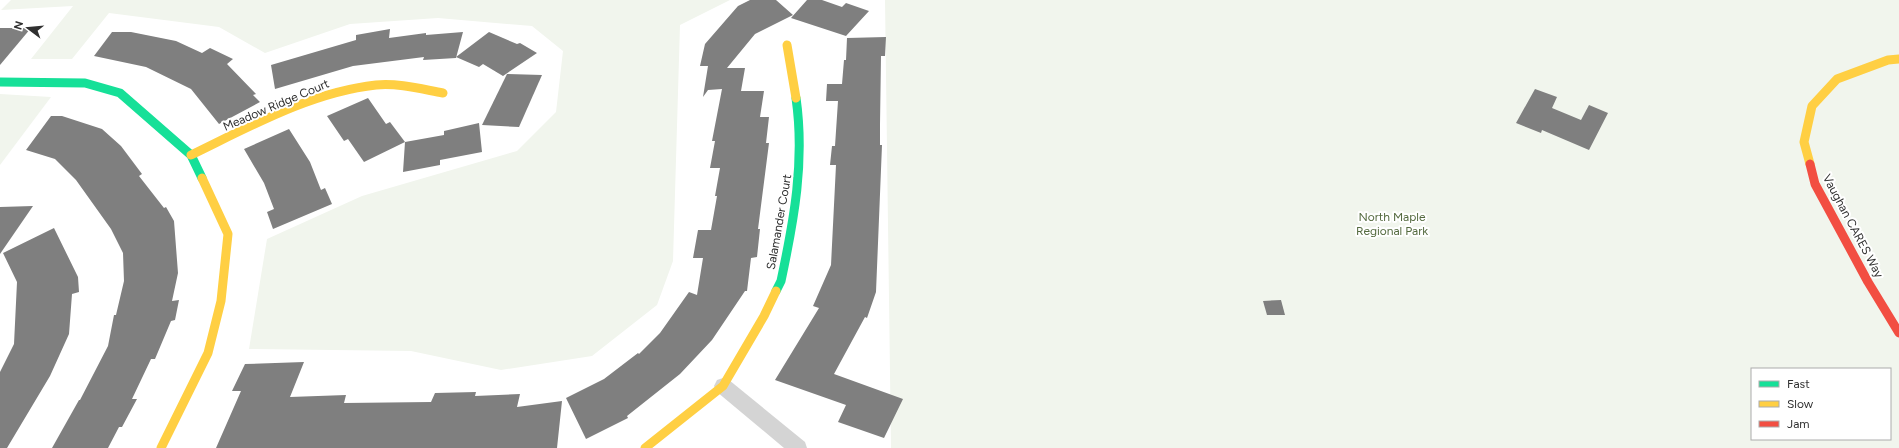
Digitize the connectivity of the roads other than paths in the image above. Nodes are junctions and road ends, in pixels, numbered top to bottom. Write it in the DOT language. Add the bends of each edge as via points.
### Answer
graph roads {
  1 [pos="788,45"];
  2 [pos="1899,59"];
  3 [pos="0,82"];
  4 [pos="444,93"];
  5 [pos="191,155"];
  6 [pos="1899,333"];
  7 [pos="723,386"];
  8 [pos="161,448"];
  9 [pos="645,448"];
  10 [pos="798,448"];
  1 -- 7 [label="street, Salamander Court" via="802,123 800,169 790,244 781,281 764,316"];
  2 -- 6 [label="street, Vaughan CARES Way" via="1888,60 1837,79 1812,106 1804,142 1815,184"];
  3 -- 5 [label="street" via="85,83 120,93"];
  4 -- 5 [label="street, Meadow Ridge Court" via="391,85 340,92 278,115"];
  5 -- 8 [label="street" via="228,234 221,301 208,352"];
  7 -- 9 [label="street, Salamander Court"];
  7 -- 10 [label="street"];
}
